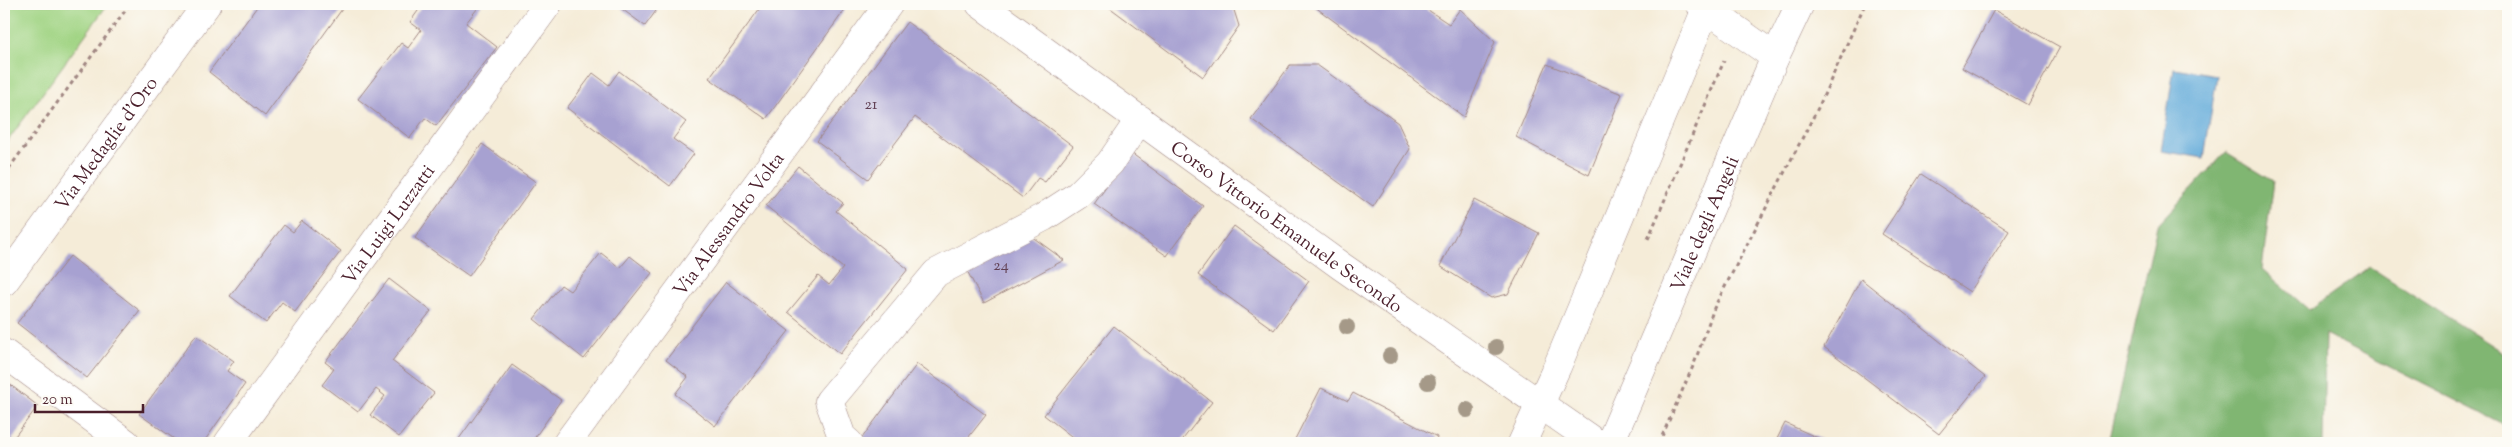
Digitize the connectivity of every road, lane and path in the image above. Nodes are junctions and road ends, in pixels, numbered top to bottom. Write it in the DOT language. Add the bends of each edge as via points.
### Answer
graph roads {
  1 [pos="130,4"];
  2 [pos="207,4"];
  3 [pos="548,4"];
  4 [pos="889,4"];
  5 [pos="980,4"];
  6 [pos="1800,4"];
  7 [pos="1865,4"];
  8 [pos="1705,5"];
  9 [pos="1738,31"];
  10 [pos="1775,57"];
  11 [pos="1140,119"];
  12 [pos="4,175"];
  13 [pos="1647,241"];
  14 [pos="4,282"];
  15 [pos="4,353"];
  16 [pos="1540,404"];
  17 [pos="126,443"];
  18 [pos="228,443"];
  19 [pos="567,443"];
  20 [pos="849,443"];
  21 [pos="1522,443"];
  22 [pos="1596,443"];
  23 [pos="1610,443"];
  24 [pos="1659,443"];
  1 -- 12 [label="path"];
  2 -- 14 [label="street, Via Medaglie d'Oro"];
  3 -- 18 [label="street, Via Luigi Luzzatti"];
  4 -- 19 [label="street, Via Alessandro Volta"];
  5 -- 11 [label="street, Corso Vittorio Emanuele Secondo"];
  6 -- 10 [label="street, Viale degli Angeli"];
  7 -- 24 [label="path" via="1819,106 1714,308 1694,364"];
  8 -- 9 [label="street"];
  8 -- 16 [label="street"];
  9 -- 10 [label="street"];
  9 -- 13 [label="path"];
  10 -- 23 [label="street, Viale degli Angeli"];
  11 -- 16 [label="street, Corso Vittorio Emanuele Secondo" via="1341,266"];
  11 -- 20 [label="street" via="1110,163 1078,195 1044,218 936,273 829,401 842,437"];
  15 -- 17 [label="street"];
  16 -- 21 [label="street"];
  16 -- 22 [label="street, Corso Vittorio Emanuele Secondo"];
}
